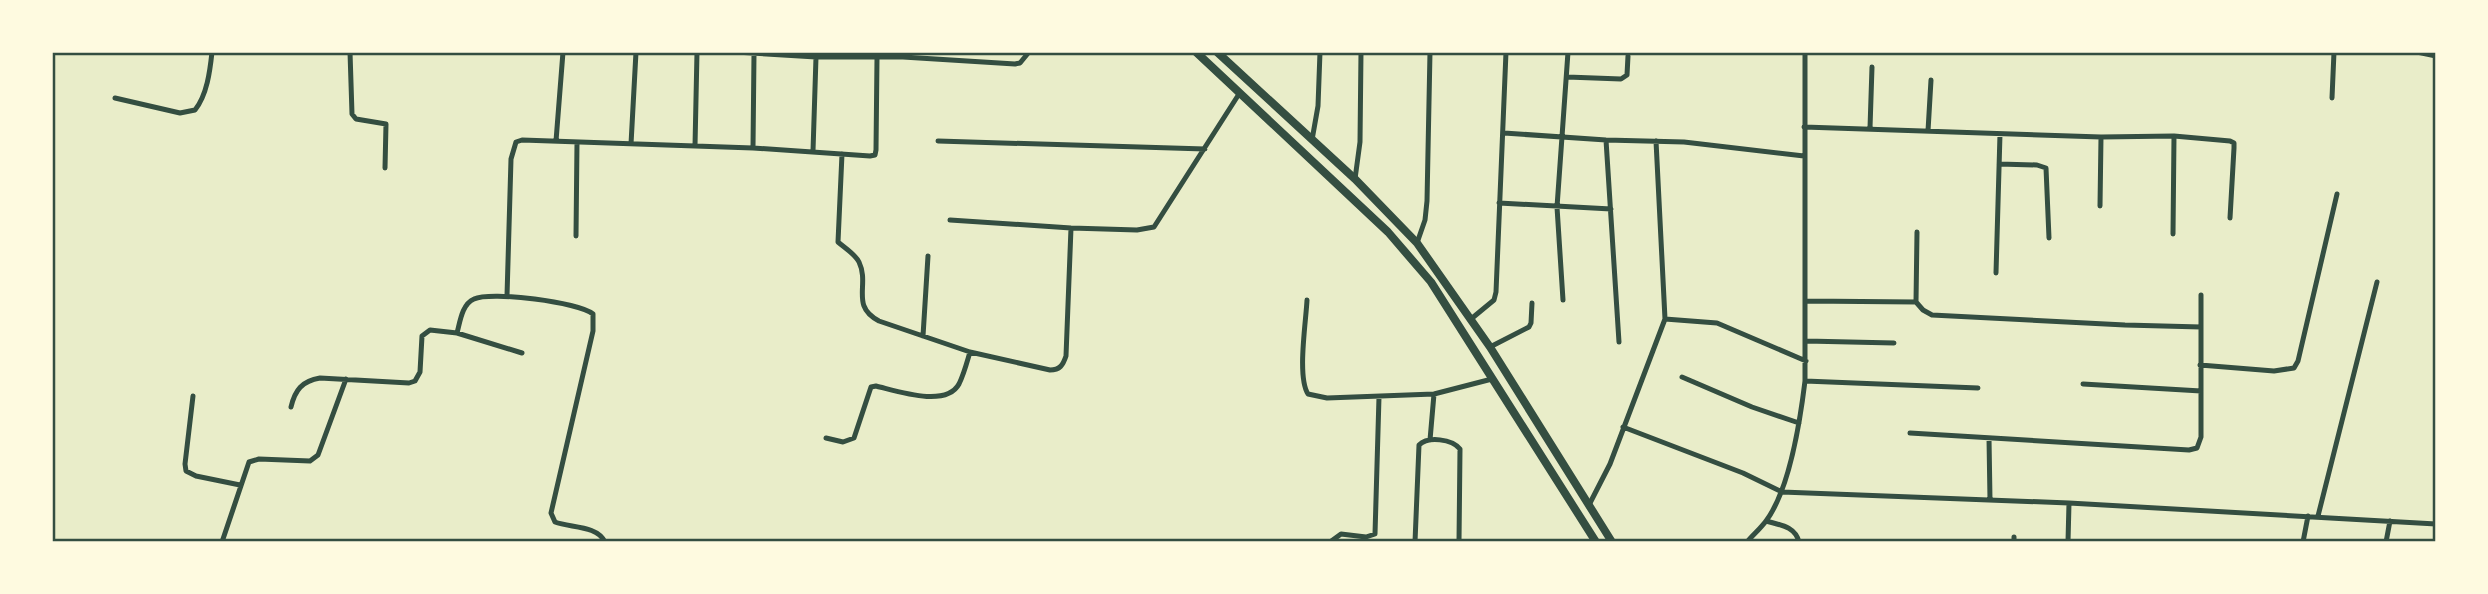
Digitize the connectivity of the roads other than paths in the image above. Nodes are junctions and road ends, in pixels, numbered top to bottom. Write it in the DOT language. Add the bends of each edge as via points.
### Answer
graph roads {
  1 [pos="212,52"];
  2 [pos="350,52"];
  3 [pos="563,52"];
  4 [pos="636,52"];
  5 [pos="696,52"];
  6 [pos="736,52"];
  7 [pos="1029,52"];
  8 [pos="1196,52"];
  9 [pos="1217,52"];
  10 [pos="1321,52"];
  11 [pos="1361,52"];
  12 [pos="1430,52"];
  13 [pos="1506,52"];
  14 [pos="1569,52"];
  15 [pos="1805,52"];
  16 [pos="2334,52"];
  17 [pos="2417,52"];
  18 [pos="754,54"];
  19 [pos="782,54"];
  20 [pos="847,55"];
  21 [pos="903,55"];
  22 [pos="1628,56"];
  23 [pos="2435,56"];
  24 [pos="816,57"];
  25 [pos="877,58"];
  26 [pos="1872,67"];
  27 [pos="1567,77"];
  28 [pos="1931,80"];
  29 [pos="1239,94"];
  30 [pos="115,98"];
  31 [pos="2332,98"];
  32 [pos="1804,127"];
  33 [pos="1870,128"];
  34 [pos="1928,131"];
  35 [pos="1503,133"];
  36 [pos="2000,134"];
  37 [pos="2174,136"];
  38 [pos="2101,137"];
  39 [pos="1563,138"];
  40 [pos="1312,139"];
  41 [pos="1606,140"];
  42 [pos="556,141"];
  43 [pos="938,141"];
  44 [pos="1656,141"];
  45 [pos="578,142"];
  46 [pos="631,144"];
  47 [pos="695,146"];
  48 [pos="753,148"];
  49 [pos="1205,149"];
  50 [pos="813,152"];
  51 [pos="842,154"];
  52 [pos="1804,156"];
  53 [pos="1999,164"];
  54 [pos="385,168"];
  55 [pos="1355,179"];
  56 [pos="2337,194"];
  57 [pos="1499,203"];
  58 [pos="2100,206"];
  59 [pos="1557,207"];
  60 [pos="1611,209"];
  61 [pos="2230,218"];
  62 [pos="950,219"];
  63 [pos="1071,228"];
  64 [pos="1917,232"];
  65 [pos="2173,234"];
  66 [pos="576,236"];
  67 [pos="2049,238"];
  68 [pos="1417,243"];
  69 [pos="928,256"];
  70 [pos="1996,272"];
  71 [pos="2377,282"];
  72 [pos="2202,295"];
  73 [pos="507,296"];
  74 [pos="1307,300"];
  75 [pos="1563,300"];
  76 [pos="1806,301"];
  77 [pos="1916,302"];
  78 [pos="1531,303"];
  79 [pos="1665,319"];
  80 [pos="1471,320"];
  81 [pos="2201,327"];
  82 [pos="457,333"];
  83 [pos="923,336"];
  84 [pos="1806,341"];
  85 [pos="1619,342"];
  86 [pos="1894,343"];
  87 [pos="1490,347"];
  88 [pos="970,352"];
  89 [pos="522,353"];
  90 [pos="1806,360"];
  91 [pos="2200,365"];
  92 [pos="1682,377"];
  93 [pos="346,379"];
  94 [pos="1492,379"];
  95 [pos="1805,381"];
  96 [pos="2083,384"];
  97 [pos="1978,388"];
  98 [pos="2201,391"];
  99 [pos="1434,394"];
  100 [pos="193,396"];
  101 [pos="1379,397"];
  102 [pos="291,407"];
  103 [pos="1799,423"];
  104 [pos="1623,427"];
  105 [pos="1910,433"];
  106 [pos="826,438"];
  107 [pos="1989,438"];
  108 [pos="1430,440"];
  109 [pos="240,485"];
  110 [pos="1782,492"];
  111 [pos="1990,500"];
  112 [pos="2069,503"];
  113 [pos="1589,505"];
  114 [pos="2308,516"];
  115 [pos="2318,516"];
  116 [pos="1766,520"];
  117 [pos="2390,521"];
  118 [pos="2435,524"];
  119 [pos="1366,539"];
  120 [pos="222,541"];
  121 [pos="605,541"];
  122 [pos="1330,541"];
  123 [pos="1415,541"];
  124 [pos="1459,541"];
  125 [pos="1596,541"];
  126 [pos="1612,541"];
  127 [pos="1747,541"];
  128 [pos="1799,541"];
  129 [pos="2068,541"];
  130 [pos="2303,541"];
  131 [pos="2386,541"];
  1 -- 30 [label="street" via="195,110 180,113"];
  2 -- 54 [label="street" via="352,114 356,119 386,124"];
  3 -- 42 [label="street"];
  4 -- 46 [label="street"];
  5 -- 47 [label="street"];
  6 -- 18 [label="street"];
  7 -- 21 [label="street" via="1015,64"];
  8 -- 29 [label="main road"];
  9 -- 40 [label="main road"];
  10 -- 40 [label="street"];
  11 -- 55 [label="street"];
  12 -- 68 [label="street" via="1427,201"];
  13 -- 35 [label="street"];
  14 -- 27 [label="street"];
  15 -- 32 [label="street"];
  16 -- 31 [label="street"];
  17 -- 23 [label="street"];
  18 -- 19 [label="street"];
  18 -- 48 [label="street"];
  19 -- 24 [label="street"];
  20 -- 24 [label="street"];
  20 -- 25 [label="street"];
  21 -- 25 [label="street"];
  22 -- 27 [label="street" via="1627,75 1621,79"];
  24 -- 50 [label="street"];
  25 -- 51 [label="street" via="875,155"];
  26 -- 33 [label="street"];
  27 -- 39 [label="street"];
  28 -- 34 [label="street"];
  29 -- 49 [label="street"];
  29 -- 94 [label="main road" via="1388,232 1431,282"];
  32 -- 33 [label="street"];
  32 -- 52 [label="street"];
  33 -- 34 [label="street"];
  34 -- 36 [label="street"];
  35 -- 39 [label="street"];
  35 -- 57 [label="street"];
  36 -- 38 [label="street"];
  36 -- 53 [label="street"];
  37 -- 38 [label="street"];
  37 -- 61 [label="street" via="2234,143"];
  37 -- 65 [label="street"];
  38 -- 58 [label="street"];
  39 -- 41 [label="street"];
  39 -- 59 [label="street"];
  40 -- 55 [label="main road"];
  41 -- 44 [label="street"];
  41 -- 60 [label="street"];
  42 -- 45 [label="street"];
  42 -- 73 [label="street" via="522,140 512,149"];
  43 -- 49 [label="street"];
  44 -- 52 [label="street"];
  44 -- 79 [label="street"];
  45 -- 46 [label="street"];
  45 -- 66 [label="street"];
  46 -- 47 [label="street"];
  47 -- 48 [label="street"];
  48 -- 50 [label="street"];
  49 -- 63 [label="street" via="1154,227"];
  50 -- 51 [label="street"];
  51 -- 83 [label="street" via="838,242 858,260 864,309 879,321"];
  52 -- 76 [label="street"];
  53 -- 67 [label="street" via="2046,168"];
  53 -- 70 [label="street"];
  55 -- 68 [label="main road"];
  56 -- 91 [label="street" via="2294,368 2274,371"];
  57 -- 59 [label="street"];
  57 -- 80 [label="street" via="1496,292 1494,300"];
  59 -- 60 [label="street"];
  59 -- 75 [label="street"];
  60 -- 85 [label="street"];
  62 -- 63 [label="street"];
  63 -- 88 [label="street" via="1066,356 1060,368 1050,370"];
  64 -- 77 [label="street"];
  68 -- 80 [label="main road"];
  69 -- 83 [label="street"];
  71 -- 115 [label="street"];
  72 -- 81 [label="street"];
  73 -- 82 [label="street" via="471,300"];
  73 -- 121 [label="street" via="566,304 593,314 593,331 551,513 555,522 596,532"];
  74 -- 101 [label="street" via="1303,376 1308,394"];
  76 -- 77 [label="street"];
  76 -- 84 [label="street"];
  77 -- 81 [label="street" via="1923,310 1942,316"];
  78 -- 87 [label="street" via="1529,327"];
  79 -- 90 [label="street" via="1717,323"];
  79 -- 104 [label="street"];
  80 -- 87 [label="main road"];
  81 -- 91 [label="street"];
  82 -- 89 [label="street"];
  82 -- 93 [label="street" via="424,332 415,381"];
  83 -- 88 [label="street"];
  84 -- 86 [label="street"];
  84 -- 90 [label="street"];
  87 -- 113 [label="main road"];
  88 -- 106 [label="street" via="952,392 937,398 871,387 854,438 843,442"];
  90 -- 95 [label="street"];
  91 -- 98 [label="street"];
  92 -- 103 [label="street"];
  93 -- 102 [label="street" via="311,380 298,389"];
  93 -- 109 [label="street" via="318,455 314,459 254,460"];
  94 -- 99 [label="street"];
  94 -- 125 [label="main road"];
  95 -- 97 [label="street"];
  95 -- 103 [label="street"];
  96 -- 98 [label="street"];
  98 -- 107 [label="street" via="2201,437 2197,448 2189,450"];
  99 -- 101 [label="street"];
  99 -- 108 [label="street"];
  100 -- 109 [label="street" via="186,471"];
  101 -- 119 [label="street" via="1376,534"];
  103 -- 110 [label="street"];
  104 -- 110 [label="street"];
  104 -- 113 [label="street"];
  105 -- 107 [label="street"];
  107 -- 111 [label="street"];
  108 -- 123 [label="street" via="1419,445"];
  108 -- 124 [label="street" via="1451,442 1460,449"];
  109 -- 120 [label="street"];
  110 -- 111 [label="street"];
  110 -- 116 [label="street"];
  111 -- 112 [label="street"];
  112 -- 114 [label="street"];
  112 -- 129 [label="street"];
  113 -- 126 [label="main road"];
  114 -- 115 [label="street"];
  114 -- 130 [label="street"];
  115 -- 117 [label="street"];
  116 -- 127 [label="street"];
  116 -- 128 [label="street" via="1790,527"];
  117 -- 118 [label="street"];
  117 -- 131 [label="street"];
  119 -- 122 [label="street" via="1341,534"];
}
